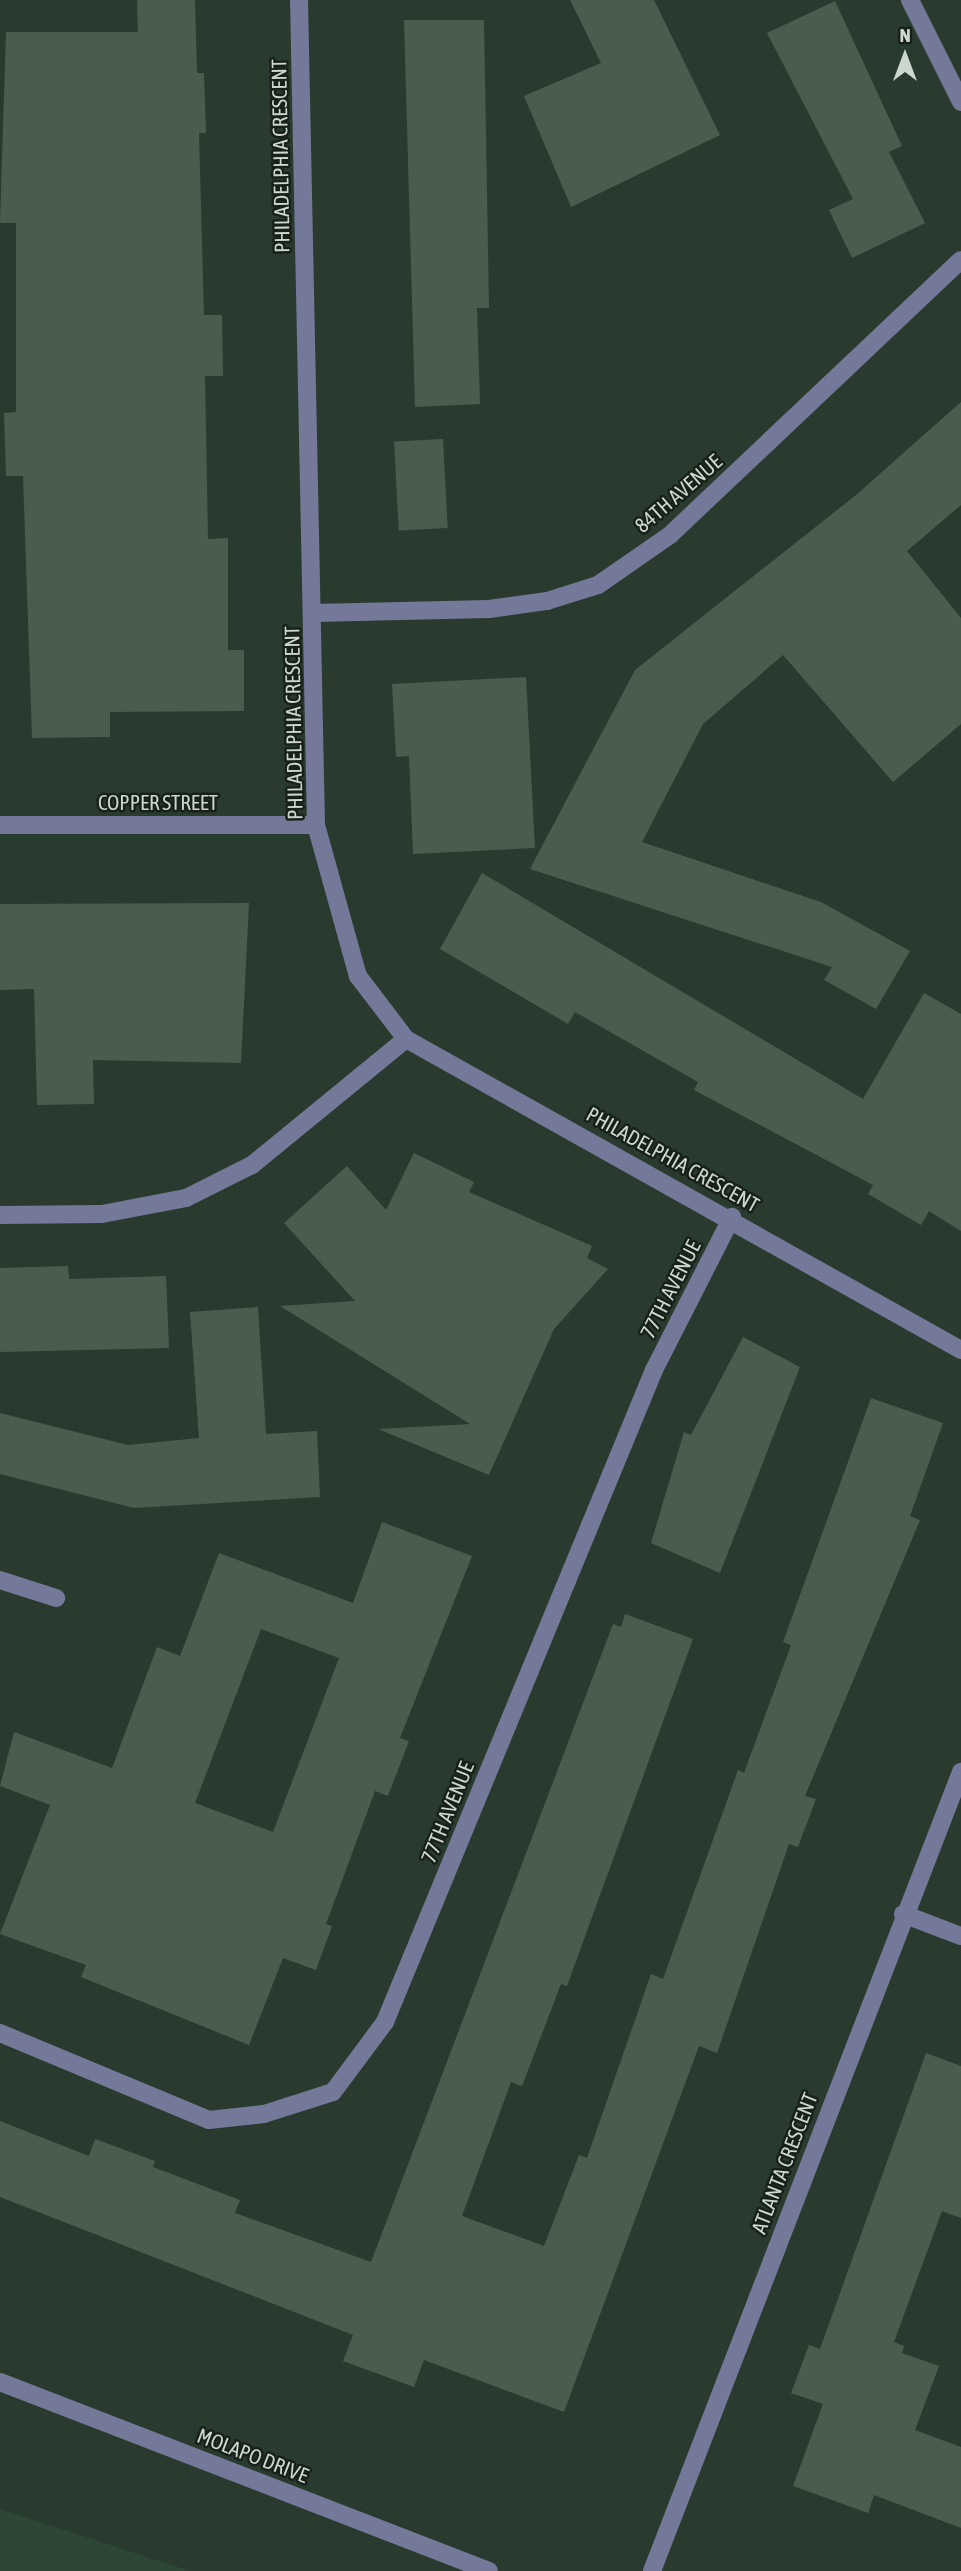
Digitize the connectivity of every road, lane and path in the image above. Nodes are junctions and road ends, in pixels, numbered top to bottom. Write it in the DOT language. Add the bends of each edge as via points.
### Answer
graph roads {
  1 [pos="299,0"];
  2 [pos="909,0"];
  3 [pos="961,102"];
  4 [pos="961,260"];
  5 [pos="314,613"];
  6 [pos="0,824"];
  7 [pos="316,824"];
  8 [pos="406,1039"];
  9 [pos="0,1215"];
  10 [pos="732,1217"];
  11 [pos="961,1350"];
  12 [pos="0,1580"];
  13 [pos="56,1598"];
  14 [pos="961,1772"];
  15 [pos="903,1914"];
  16 [pos="961,1936"];
  17 [pos="0,2034"];
  18 [pos="0,2382"];
  19 [pos="489,2571"];
  20 [pos="652,2571"];
  1 -- 5 [label="street, PHILADELPHIA CRESCENT"];
  2 -- 3 [label="street"];
  4 -- 5 [label="street, 84TH AVENUE" via="670,535 598,585 547,601 489,610"];
  5 -- 7 [label="street, PHILADELPHIA CRESCENT"];
  6 -- 7 [label="street, COPPER STREET"];
  7 -- 8 [label="street, PHILADELPHIA CRESCENT" via="358,976"];
  8 -- 9 [label="street" via="251,1165 186,1198 102,1214"];
  8 -- 10 [label="street, PHILADELPHIA CRESCENT"];
  10 -- 11 [label="street, PHILADELPHIA CRESCENT"];
  10 -- 17 [label="street, 77TH AVENUE" via="654,1370 384,2022 332,2092 264,2114 209,2120"];
  12 -- 13 [label="street"];
  14 -- 15 [label="street, ATLANTA CRESCENT"];
  15 -- 16 [label="street"];
  15 -- 20 [label="street, ATLANTA CRESCENT"];
  18 -- 19 [label="street, MOLAPO DRIVE"];
}
